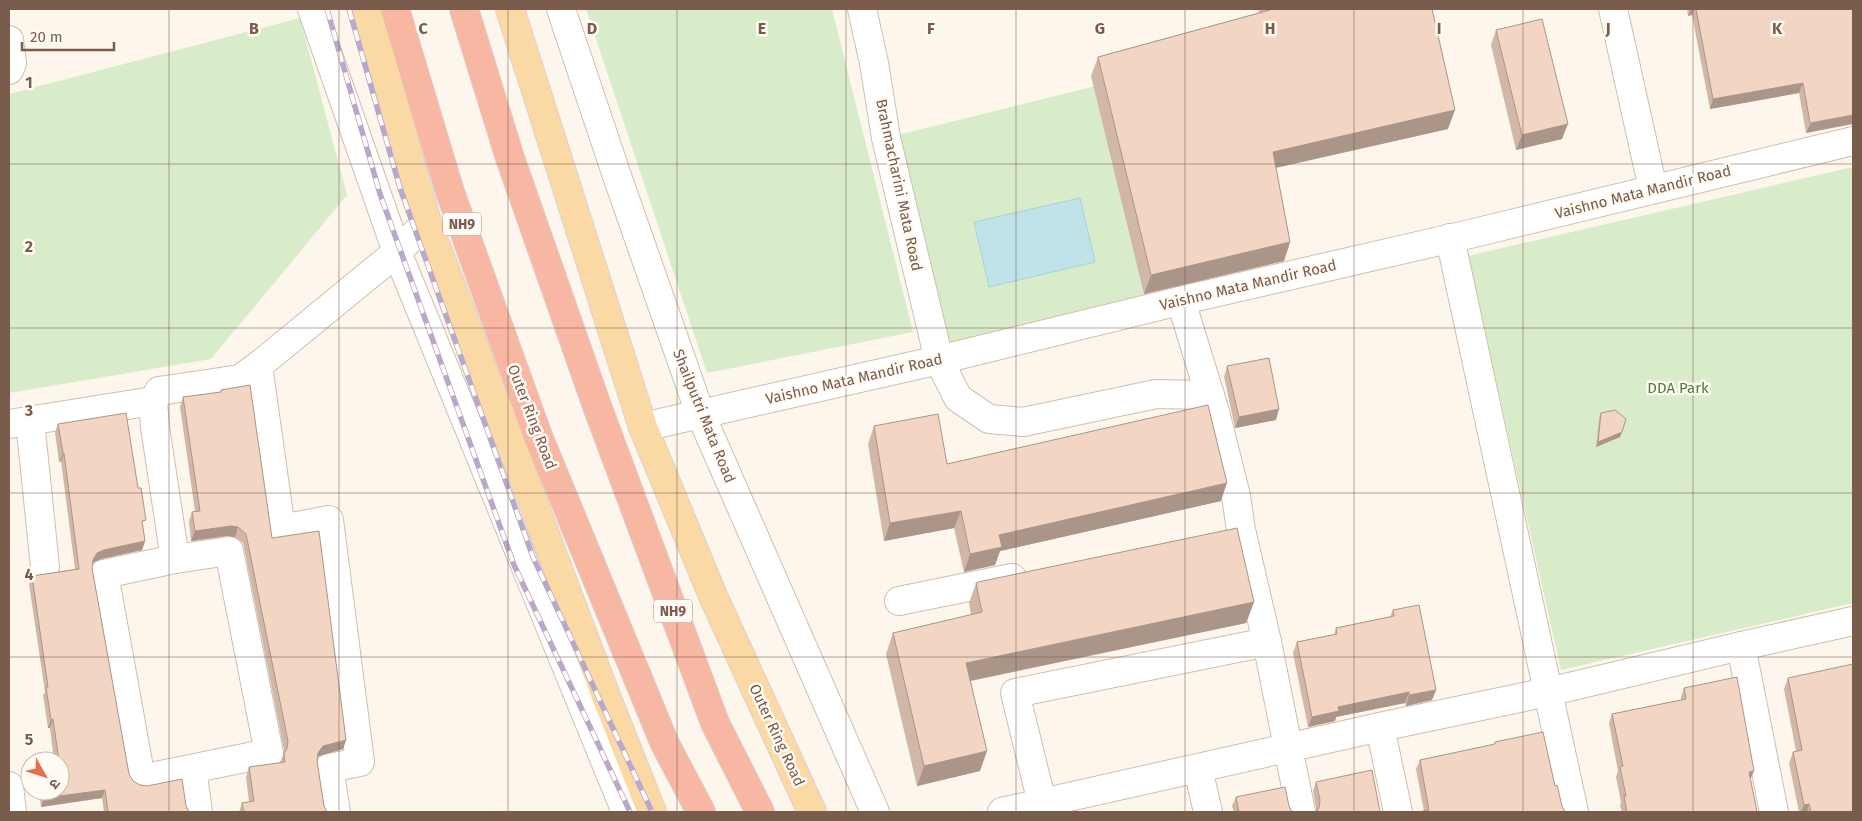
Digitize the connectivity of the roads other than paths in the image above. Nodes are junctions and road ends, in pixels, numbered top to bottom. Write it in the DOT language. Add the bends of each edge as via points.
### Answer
graph roads {
  1 [pos="312,9"];
  2 [pos="367,9"];
  3 [pos="395,9"];
  4 [pos="464,9"];
  5 [pos="510,9"];
  6 [pos="560,9"];
  7 [pos="862,9"];
  8 [pos="1613,9"];
  9 [pos="9,40"];
  10 [pos="9,70"];
  11 [pos="1853,141"];
  12 [pos="1653,189"];
  13 [pos="427,222"];
  14 [pos="1450,238"];
  15 [pos="397,252"];
  16 [pos="1181,300"];
  17 [pos="939,360"];
  18 [pos="258,366"];
  19 [pos="1210,394"];
  20 [pos="153,401"];
  21 [pos="700,414"];
  22 [pos="19,423"];
  23 [pos="643,427"];
  24 [pos="175,559"];
  25 [pos="45,567"];
  26 [pos="1036,573"];
  27 [pos="899,601"];
  28 [pos="1853,621"];
  29 [pos="1267,642"];
  30 [pos="1741,646"];
  31 [pos="1548,692"];
  32 [pos="1380,727"];
  33 [pos="1288,749"];
  34 [pos="192,769"];
  35 [pos="1198,769"];
  36 [pos="9,786"];
  37 [pos="1042,803"];
  38 [pos="12,812"];
  39 [pos="198,812"];
  40 [pos="336,812"];
  41 [pos="626,812"];
  42 [pos="652,812"];
  43 [pos="701,812"];
  44 [pos="760,812"];
  45 [pos="812,812"];
  46 [pos="875,812"];
  47 [pos="1002,812"];
  48 [pos="1208,812"];
  49 [pos="1301,812"];
  50 [pos="1398,812"];
  51 [pos="1574,812"];
  52 [pos="1774,812"];
  1 -- 15 [label="street"];
  2 -- 13 [label="main road, Outer Ring Road"];
  3 -- 43 [label="highway, Outer Ring Road / NH9" via="450,192 538,436 665,744"];
  4 -- 44 [label="highway, NH9" via="510,158 597,406 715,723"];
  5 -- 23 [label="main road, Outer Ring Road"];
  6 -- 21 [label="street, Shailputri Mata Road"];
  7 -- 17 [label="street, Brahmacharini Mata Road" via="886,138"];
  8 -- 12 [label="street"];
  9 -- 10 [label="street" via="12,62"];
  11 -- 12 [label="street, Vaishno Mata Mandir Road"];
  12 -- 14 [label="street, Vaishno Mata Mandir Road"];
  13 -- 15 [label="street"];
  13 -- 42 [label="main road, Outer Ring Road"];
  14 -- 16 [label="street, Vaishno Mata Mandir Road"];
  14 -- 31 [label="street"];
  15 -- 18 [label="street"];
  15 -- 41 [label="street"];
  16 -- 17 [label="street, Vaishno Mata Mandir Road"];
  16 -- 19 [label="street"];
  17 -- 19 [label="street, Brahmacharini Mata Road" via="958,398 990,419 1023,422 1156,394"];
  17 -- 21 [label="street, Vaishno Mata Mandir Road"];
  18 -- 20 [label="street" via="240,379 159,392"];
  18 -- 40 [label="street" via="281,529 329,520 360,762 329,768"];
  19 -- 29 [label="street" via="1236,496 1232,532"];
  20 -- 22 [label="street"];
  20 -- 24 [label="street"];
  21 -- 23 [label="street, Vaishno Mata Mandir Road"];
  21 -- 46 [label="street, Shailputri Mata Road"];
  22 -- 25 [label="street"];
  23 -- 45 [label="main road, Outer Ring Road" via="713,596"];
  24 -- 34 [label="street" via="104,574 141,779"];
  24 -- 34 [label="street" via="229,552 269,753"];
  26 -- 27 [label="street"];
  28 -- 30 [label="street"];
  29 -- 33 [label="street"];
  29 -- 37 [label="street" via="1014,693"];
  30 -- 31 [label="street"];
  30 -- 52 [label="street"];
  31 -- 32 [label="street"];
  31 -- 51 [label="street"];
  32 -- 33 [label="street"];
  32 -- 50 [label="street"];
  33 -- 35 [label="street"];
  33 -- 49 [label="street"];
  34 -- 39 [label="street"];
  35 -- 37 [label="street"];
  35 -- 48 [label="street"];
  36 -- 38 [label="street"];
  37 -- 47 [label="street"];
}
